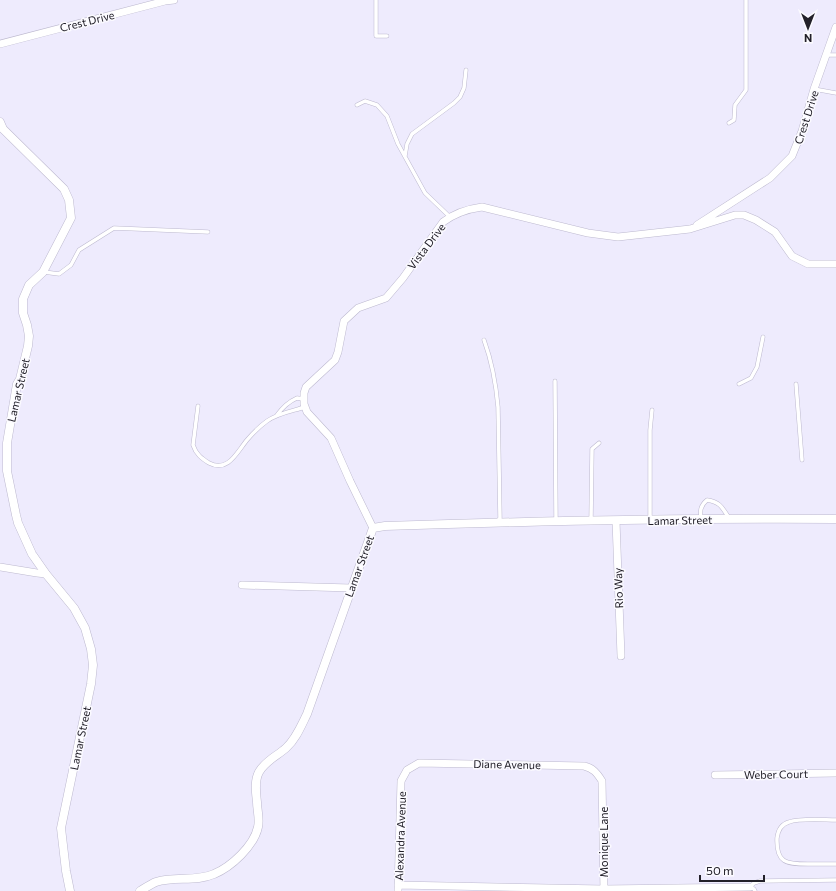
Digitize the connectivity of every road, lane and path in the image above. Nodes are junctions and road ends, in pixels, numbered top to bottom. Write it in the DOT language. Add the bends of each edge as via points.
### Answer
graph roads {
  1 [pos="174,0"];
  2 [pos="376,0"];
  3 [pos="746,0"];
  4 [pos="836,27"];
  5 [pos="387,36"];
  6 [pos="0,44"];
  7 [pos="827,54"];
  8 [pos="836,54"];
  9 [pos="466,70"];
  10 [pos="814,89"];
  11 [pos="836,93"];
  12 [pos="357,105"];
  13 [pos="0,122"];
  14 [pos="729,123"];
  15 [pos="405,156"];
  16 [pos="450,217"];
  17 [pos="690,229"];
  18 [pos="208,232"];
  19 [pos="836,264"];
  20 [pos="43,272"];
  21 [pos="763,337"];
  22 [pos="484,340"];
  23 [pos="555,381"];
  24 [pos="739,384"];
  25 [pos="796,384"];
  26 [pos="305,403"];
  27 [pos="198,406"];
  28 [pos="652,410"];
  29 [pos="277,415"];
  30 [pos="599,443"];
  31 [pos="802,460"];
  32 [pos="701,519"];
  33 [pos="729,519"];
  34 [pos="836,519"];
  35 [pos="616,520"];
  36 [pos="650,520"];
  37 [pos="591,521"];
  38 [pos="496,522"];
  39 [pos="556,522"];
  40 [pos="373,528"];
  41 [pos="0,567"];
  42 [pos="46,574"];
  43 [pos="242,585"];
  44 [pos="351,588"];
  45 [pos="621,656"];
  46 [pos="836,773"];
  47 [pos="715,775"];
  48 [pos="402,781"];
  49 [pos="603,794"];
  50 [pos="836,820"];
  51 [pos="836,864"];
  52 [pos="836,880"];
  53 [pos="398,888"];
  54 [pos="752,889"];
  55 [pos="604,890"];
  56 [pos="70,891"];
  57 [pos="140,891"];
  1 -- 6 [label="street, Crest Drive"];
  2 -- 5 [label="lane" via="376,36"];
  3 -- 14 [label="lane" via="746,90 735,105 734,120"];
  4 -- 7 [label="street, Crest Drive"];
  7 -- 8 [label="lane"];
  7 -- 10 [label="street, Crest Drive"];
  9 -- 15 [label="lane" via="464,88 460,96 412,134"];
  10 -- 11 [label="lane"];
  10 -- 17 [label="street, Crest Drive" via="792,156 770,178"];
  12 -- 15 [label="lane" via="365,101 382,109"];
  13 -- 20 [label="street, Lamar Street" via="64,189 69,200 71,218"];
  15 -- 16 [label="lane" via="425,193"];
  16 -- 17 [label="street, Vista Drive" via="465,210 482,207 618,237"];
  16 -- 26 [label="street, Vista Drive" via="443,222 386,298 358,308 344,321 338,352 334,360 306,386"];
  17 -- 19 [label="street, Vista Drive" via="735,215 744,215 775,232 792,256 808,264"];
  18 -- 20 [label="lane" via="114,228 79,250 71,265 59,274"];
  20 -- 42 [label="street, Lamar Street" via="29,285 23,299 28,346 17,384 8,436 7,471 18,523 32,554"];
  21 -- 24 [label="lane" via="752,378"];
  22 -- 38 [label="lane" via="492,362 497,390 500,518"];
  23 -- 39 [label="lane"];
  25 -- 31 [label="lane"];
  26 -- 29 [label="lane"];
  26 -- 29 [label="lane" via="297,398 292,400"];
  26 -- 40 [label="street" via="307,412 331,438"];
  27 -- 29 [label="lane" via="193,445 202,458 214,465 227,463 256,431"];
  28 -- 36 [label="lane"];
  30 -- 37 [label="lane" via="592,449"];
  32 -- 33 [label="street, Lamar Street"];
  32 -- 33 [label="lane" via="701,505 706,500 716,501"];
  32 -- 36 [label="street, Lamar Street"];
  33 -- 34 [label="street, Lamar Street"];
  35 -- 36 [label="street, Lamar Street"];
  35 -- 37 [label="street, Lamar Street"];
  35 -- 45 [label="street, Rio Way"];
  37 -- 39 [label="street, Lamar Street"];
  38 -- 39 [label="street, Lamar Street"];
  38 -- 40 [label="street, Lamar Street"];
  40 -- 44 [label="street, Lamar Street"];
  41 -- 42 [label="street"];
  42 -- 56 [label="street, Lamar Street" via="74,608 85,628 94,665 61,828"];
  43 -- 44 [label="street"];
  44 -- 57 [label="street, Lamar Street" via="307,714 296,735 286,747 270,759 257,777 258,825 254,839 246,850 214,874 157,882"];
  46 -- 47 [label="street, Weber Court"];
  48 -- 49 [label="street, Diane Avenue" via="407,770 418,763 584,766 598,774 602,781"];
  48 -- 53 [label="street, Alexandra Avenue"];
  49 -- 55 [label="street, Monique Lane"];
  50 -- 51 [label="lane" via="791,821 779,829 777,836 778,851 782,859 790,864"];
  52 -- 54 [label="lane" via="760,881 754,883"];
  53 -- 55 [label="street"];
  54 -- 55 [label="street"];
}
